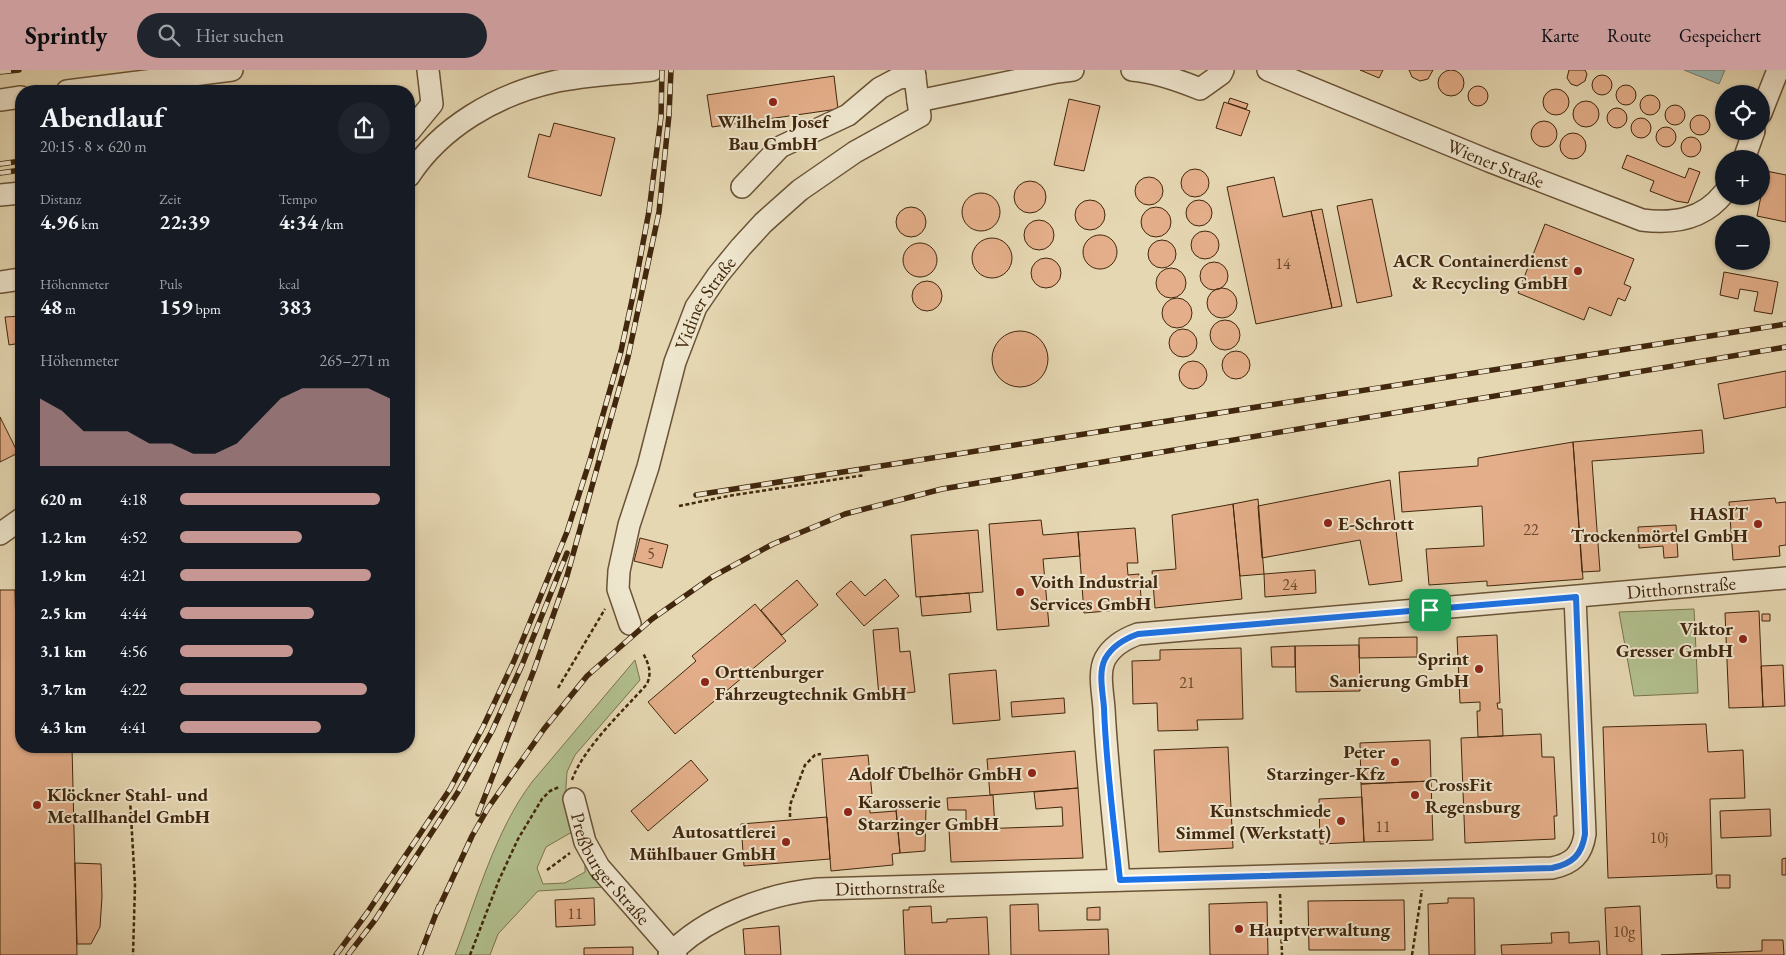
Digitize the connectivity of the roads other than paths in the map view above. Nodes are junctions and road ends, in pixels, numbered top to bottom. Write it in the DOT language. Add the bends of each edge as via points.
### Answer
graph roads {
  1 [pos="232,70"];
  2 [pos="428,70"];
  3 [pos="652,70"];
  4 [pos="1073,70"];
  5 [pos="1132,70"];
  6 [pos="1223,70"];
  7 [pos="1268,70"];
  8 [pos="1778,70"];
  9 [pos="914,73"];
  10 [pos="114,85"];
  11 [pos="1770,91"];
  12 [pos="15,98"];
  13 [pos="0,100"];
  14 [pos="918,101"];
  15 [pos="415,125"];
  16 [pos="415,167"];
  17 [pos="742,186"];
  18 [pos="15,194"];
  19 [pos="0,195"];
  20 [pos="1715,202"];
  21 [pos="15,280"];
  22 [pos="0,282"];
  23 [pos="15,523"];
  24 [pos="0,534"];
  25 [pos="1786,578"];
  26 [pos="1576,597"];
  27 [pos="630,624"];
  28 [pos="573,790"];
  29 [pos="1120,880"];
  30 [pos="673,953"];
  1 -- 10 [label="street"];
  2 -- 15 [label="street" via="432,104"];
  3 -- 16 [label="street" via="529,88 468,116 442,137"];
  4 -- 14 [label="street"];
  5 -- 6 [label="street" via="1170,77 1200,89"];
  7 -- 20 [label="street, Wiener Straße" via="1488,161 1642,220 1684,220 1701,213"];
  8 -- 11 [label="street"];
  9 -- 14 [label="street, Vidiner Straße"];
  9 -- 17 [label="street" via="880,88 848,115 780,147"];
  12 -- 13 [label="street"];
  14 -- 27 [label="street, Vidiner Straße" via="920,116 847,157 800,190 763,223 718,275 696,307 675,362 619,571 618,589"];
  18 -- 19 [label="street"];
  21 -- 22 [label="street"];
  23 -- 24 [label="street"];
  25 -- 26 [label="street, Ditthornstraße"];
  26 -- 29 [label="street, Ditthornstraße" via="1138,634 1125,638 1105,660 1102,675"];
  26 -- 29 [label="street, Ditthornstraße" via="1585,834 1584,845 1563,866"];
  28 -- 30 [label="street, Preßburger Straße" via="585,842 599,867"];
  29 -- 30 [label="street, Ditthornstraße" via="800,891 731,913 704,928"];
}
